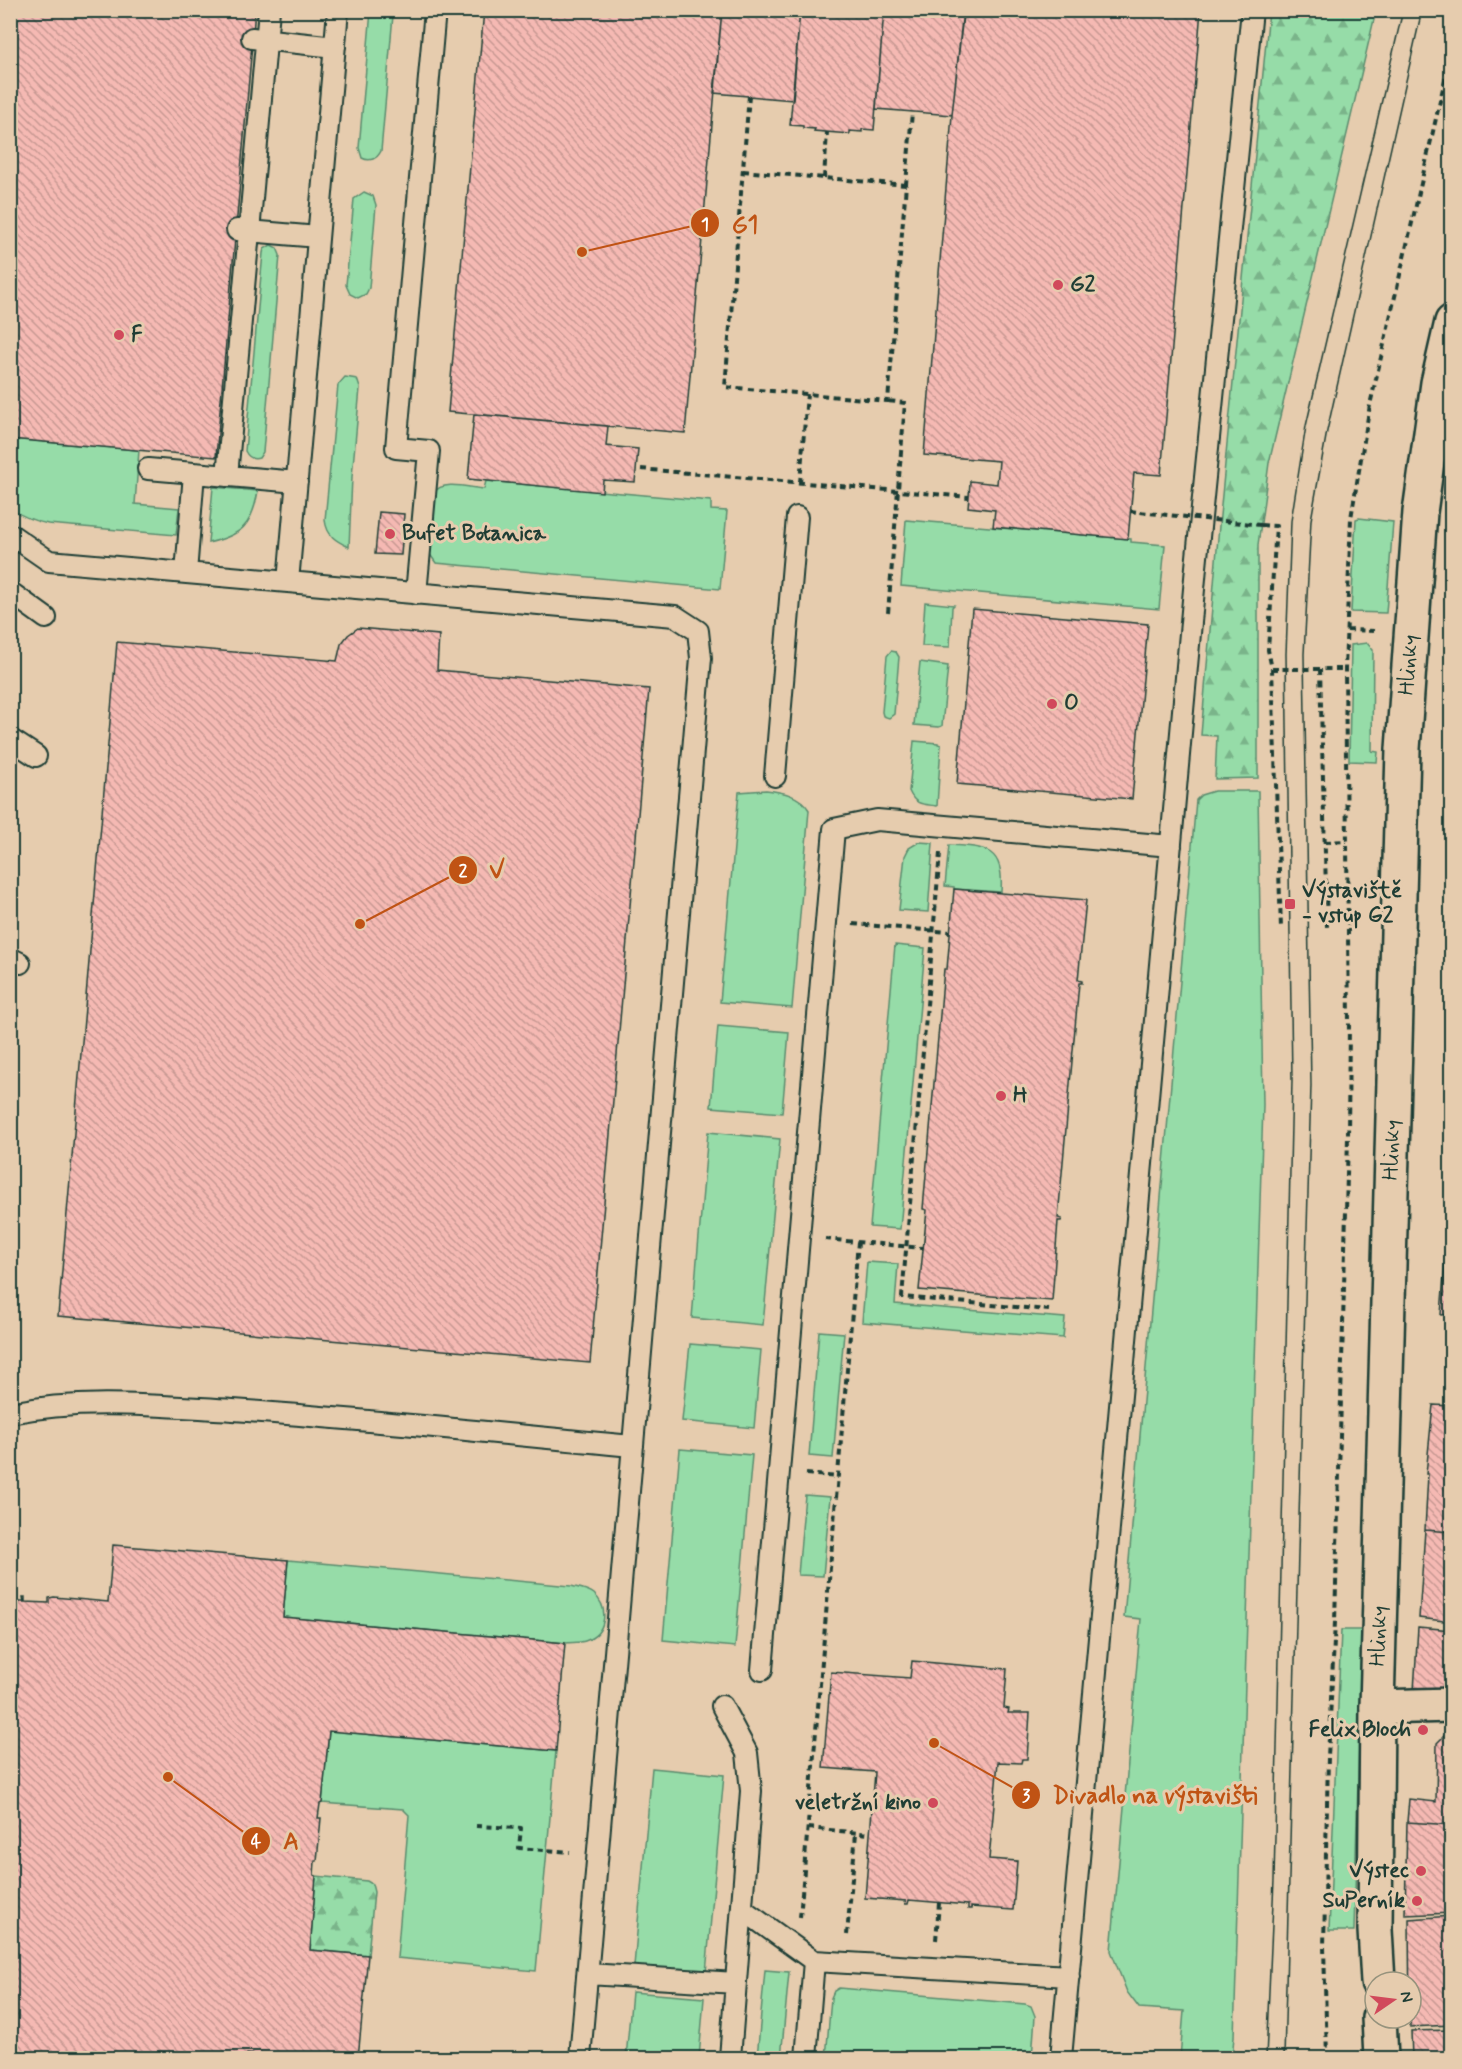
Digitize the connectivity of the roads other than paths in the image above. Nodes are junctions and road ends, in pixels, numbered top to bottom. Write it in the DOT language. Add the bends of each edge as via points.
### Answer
graph roads {
  1 [pos="269,10"];
  2 [pos="338,10"];
  3 [pos="435,10"];
  4 [pos="1252,10"];
  5 [pos="259,39"];
  6 [pos="335,47"];
  7 [pos="242,230"];
  8 [pos="318,237"];
  9 [pos="1452,322"];
  10 [pos="148,469"];
  11 [pos="194,473"];
  12 [pos="227,476"];
  13 [pos="297,482"];
  14 [pos="797,517"];
  15 [pos="10,534"];
  16 [pos="186,573"];
  17 [pos="288,582"];
  18 [pos="10,592"];
  19 [pos="416,594"];
  20 [pos="46,618"];
  21 [pos="10,739"];
  22 [pos="36,756"];
  23 [pos="775,776"];
  24 [pos="1171,846"];
  25 [pos="10,1413"];
  26 [pos="633,1446"];
  27 [pos="762,1670"];
  28 [pos="1452,1705"];
  29 [pos="722,1706"];
  30 [pos="1377,1707"];
  31 [pos="742,1909"];
  32 [pos="814,1961"];
  33 [pos="1378,1970"];
  34 [pos="588,1974"];
  35 [pos="1069,1976"];
  36 [pos="736,1983"];
  37 [pos="1380,2030"];
  38 [pos="580,2058"];
  39 [pos="730,2058"];
  40 [pos="806,2058"];
  41 [pos="1061,2058"];
  42 [pos="1381,2058"];
  1 -- 5 [label="lane"];
  2 -- 6 [label="lane"];
  3 -- 19 [label="lane" via="396,448 429,451"];
  4 -- 24 [label="lane"];
  5 -- 6 [label="lane"];
  5 -- 7 [label="lane"];
  6 -- 8 [label="lane"];
  7 -- 8 [label="lane"];
  7 -- 12 [label="lane"];
  8 -- 13 [label="lane"];
  9 -- 30 [label="street, Hlinky" via="1438,383 1420,512 1403,749"];
  10 -- 11 [label="lane"];
  11 -- 12 [label="lane"];
  11 -- 16 [label="lane"];
  12 -- 13 [label="lane"];
  13 -- 17 [label="lane"];
  14 -- 23 [label="lane"];
  15 -- 16 [label="lane" via="49,561"];
  16 -- 17 [label="lane"];
  17 -- 19 [label="lane"];
  18 -- 20 [label="lane"];
  19 -- 26 [label="lane" via="675,616 698,631 702,658"];
  21 -- 22 [label="lane"];
  24 -- 27 [label="lane" via="877,820 834,829"];
  24 -- 35 [label="lane"];
  25 -- 26 [label="lane" via="45,1406 100,1403 202,1408"];
  26 -- 34 [label="lane"];
  28 -- 30 [label="street"];
  29 -- 31 [label="lane" via="747,1754 752,1791"];
  30 -- 33 [label="street, Hlinky"];
  31 -- 32 [label="lane"];
  31 -- 36 [label="lane"];
  32 -- 35 [label="lane"];
  32 -- 40 [label="lane"];
  34 -- 36 [label="lane"];
  34 -- 38 [label="lane"];
  35 -- 41 [label="lane"];
  36 -- 39 [label="lane"];
  37 -- 42 [label="street"];
}
